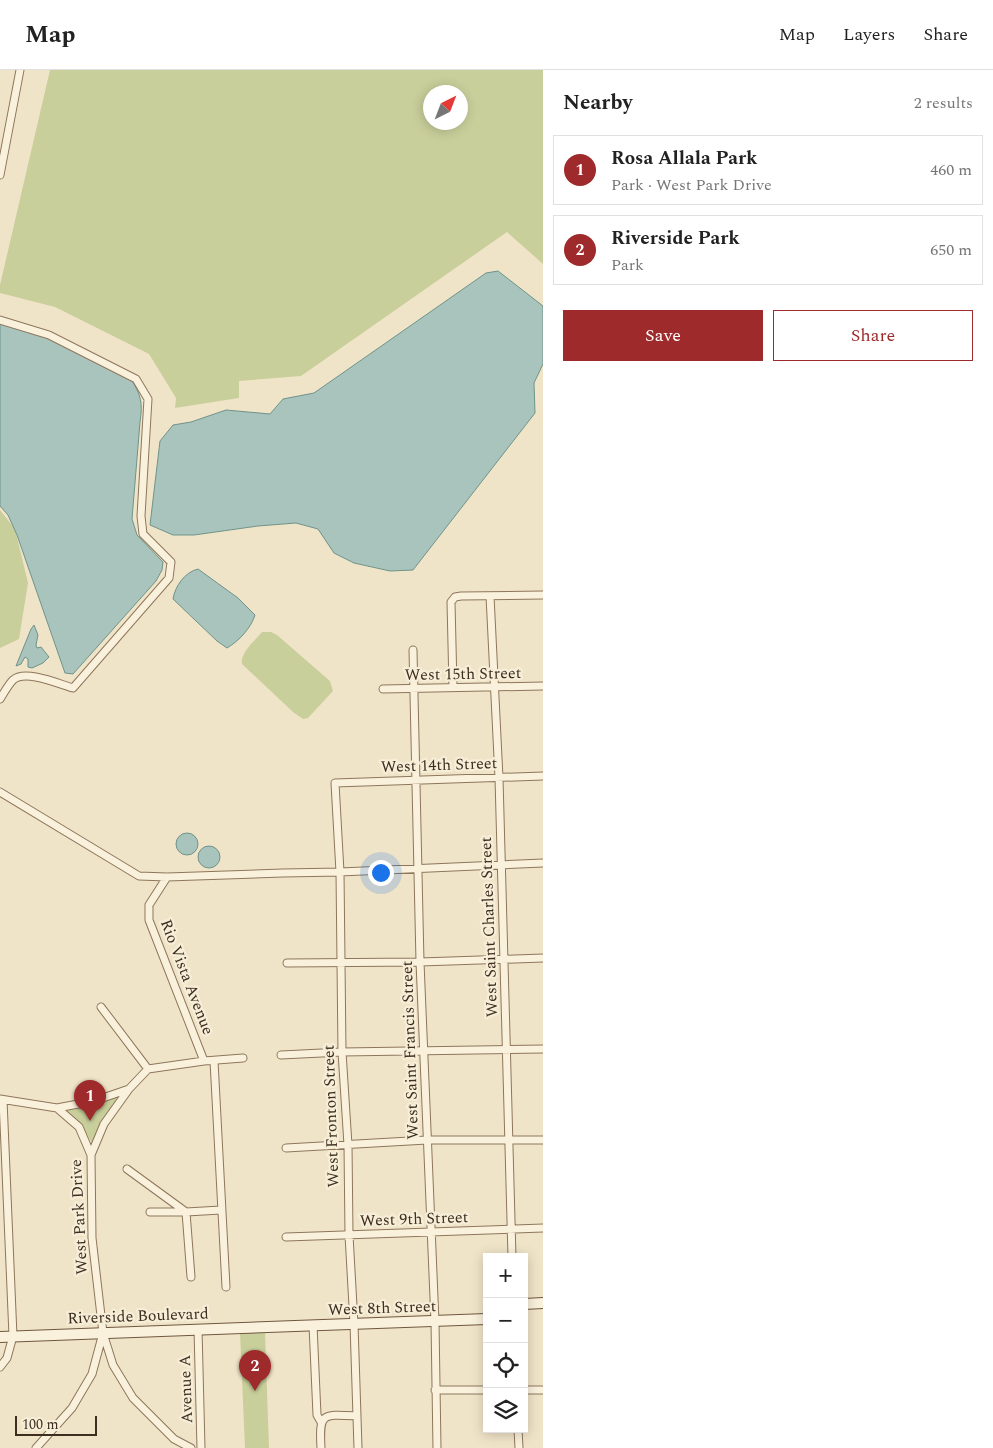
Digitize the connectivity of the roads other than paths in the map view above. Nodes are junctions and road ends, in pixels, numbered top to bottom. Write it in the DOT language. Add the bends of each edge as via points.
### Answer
graph roads {
  1 [pos="20,70"];
  2 [pos="0,175"];
  3 [pos="0,320"];
  4 [pos="543,594"];
  5 [pos="490,596"];
  6 [pos="414,650"];
  7 [pos="543,686"];
  8 [pos="453,687"];
  9 [pos="494,687"];
  10 [pos="414,688"];
  11 [pos="383,689"];
  12 [pos="0,699"];
  13 [pos="543,776"];
  14 [pos="499,778"];
  15 [pos="415,779"];
  16 [pos="336,783"];
  17 [pos="0,792"];
  18 [pos="543,863"];
  19 [pos="501,864"];
  20 [pos="419,870"];
  21 [pos="340,872"];
  22 [pos="167,877"];
  23 [pos="503,958"];
  24 [pos="543,958"];
  25 [pos="420,962"];
  26 [pos="287,963"];
  27 [pos="341,963"];
  28 [pos="101,1007"];
  29 [pos="543,1050"];
  30 [pos="424,1051"];
  31 [pos="506,1051"];
  32 [pos="342,1052"];
  33 [pos="281,1055"];
  34 [pos="243,1058"];
  35 [pos="204,1061"];
  36 [pos="214,1061"];
  37 [pos="148,1068"];
  38 [pos="128,1089"];
  39 [pos="2,1100"];
  40 [pos="57,1108"];
  41 [pos="508,1139"];
  42 [pos="427,1140"];
  43 [pos="543,1140"];
  44 [pos="348,1145"];
  45 [pos="286,1148"];
  46 [pos="91,1156"];
  47 [pos="127,1169"];
  48 [pos="221,1210"];
  49 [pos="150,1212"];
  50 [pos="186,1212"];
  51 [pos="543,1228"];
  52 [pos="511,1229"];
  53 [pos="432,1232"];
  54 [pos="349,1234"];
  55 [pos="286,1237"];
  56 [pos="512,1253"];
  57 [pos="190,1277"];
  58 [pos="226,1287"];
  59 [pos="543,1303"];
  60 [pos="528,1304"];
  61 [pos="483,1319"];
  62 [pos="435,1322"];
  63 [pos="354,1324"];
  64 [pos="313,1325"];
  65 [pos="277,1326"];
  66 [pos="198,1329"];
  67 [pos="103,1333"];
  68 [pos="0,1336"];
  69 [pos="13,1336"];
  70 [pos="0,1367"];
  71 [pos="435,1390"];
  72 [pos="483,1390"];
  73 [pos="528,1390"];
  74 [pos="543,1390"];
  75 [pos="356,1416"];
  76 [pos="321,1422"];
  77 [pos="518,1433"];
  78 [pos="36,1448"];
  79 [pos="191,1448"];
  80 [pos="201,1448"];
  81 [pos="321,1448"];
  82 [pos="358,1448"];
  83 [pos="437,1448"];
  84 [pos="519,1448"];
  1 -- 2 [label="street"];
  3 -- 12 [label="street" via="49,334 136,379 148,399 141,516 143,534 171,562 169,578 73,688 30,675 20,676 13,680"];
  4 -- 5 [label="street"];
  5 -- 8 [label="street" via="461,596 451,602"];
  5 -- 9 [label="street, West Saint Charles Street"];
  6 -- 10 [label="street, West Saint Francis Street"];
  7 -- 9 [label="street, West 15th Street"];
  8 -- 9 [label="street, West 15th Street"];
  8 -- 10 [label="street, West 15th Street"];
  9 -- 14 [label="street, West Saint Charles Street"];
  10 -- 11 [label="street, West 15th Street"];
  10 -- 15 [label="street, West Saint Francis Street"];
  13 -- 14 [label="street, West 14th Street"];
  14 -- 15 [label="street, West 14th Street"];
  14 -- 19 [label="street, West Saint Charles Street"];
  15 -- 16 [label="street, West 14th Street"];
  15 -- 20 [label="street, West Saint Francis Street"];
  16 -- 21 [label="street, West Fronton Street"];
  17 -- 22 [label="street" via="139,876"];
  18 -- 19 [label="street"];
  19 -- 20 [label="street"];
  19 -- 23 [label="street, West Saint Charles Street"];
  20 -- 21 [label="street"];
  20 -- 25 [label="street, West Saint Francis Street"];
  21 -- 22 [label="street"];
  21 -- 27 [label="street, West Fronton Street"];
  22 -- 35 [label="street, Rio Vista Avenue" via="149,905 149,920"];
  23 -- 24 [label="street"];
  23 -- 25 [label="street"];
  23 -- 31 [label="street, West Saint Charles Street"];
  25 -- 27 [label="street"];
  25 -- 30 [label="street, West Saint Francis Street"];
  26 -- 27 [label="street"];
  27 -- 32 [label="street, West Fronton Street"];
  28 -- 37 [label="street"];
  29 -- 31 [label="street"];
  30 -- 31 [label="street"];
  30 -- 32 [label="street"];
  30 -- 42 [label="street, West Saint Francis Street"];
  31 -- 41 [label="street, West Saint Charles Street"];
  32 -- 33 [label="street"];
  32 -- 44 [label="street, West Fronton Street"];
  34 -- 36 [label="street"];
  35 -- 36 [label="street"];
  35 -- 37 [label="street"];
  36 -- 48 [label="street"];
  37 -- 38 [label="street"];
  38 -- 40 [label="street" via="94,1101"];
  38 -- 46 [label="street" via="104,1124"];
  39 -- 40 [label="street"];
  39 -- 69 [label="street"];
  40 -- 46 [label="street, West Park Drive" via="79,1127"];
  41 -- 42 [label="street"];
  41 -- 43 [label="street"];
  41 -- 52 [label="street, West Saint Charles Street"];
  42 -- 44 [label="street"];
  42 -- 53 [label="street, West Saint Francis Street"];
  44 -- 45 [label="street"];
  44 -- 54 [label="street, West Fronton Street"];
  46 -- 67 [label="street, West Park Drive" via="92,1238"];
  47 -- 50 [label="street"];
  48 -- 50 [label="street"];
  48 -- 58 [label="street"];
  49 -- 50 [label="street"];
  50 -- 57 [label="street"];
  51 -- 52 [label="street, West 9th Street"];
  52 -- 53 [label="street, West 9th Street"];
  52 -- 56 [label="street, West Saint Charles Street"];
  53 -- 54 [label="street, West 9th Street"];
  53 -- 62 [label="street, West Saint Francis Street"];
  54 -- 55 [label="street, West 9th Street"];
  54 -- 63 [label="street, West Fronton Street"];
  59 -- 60 [label="street"];
  61 -- 62 [label="street, West 8th Street"];
  62 -- 63 [label="street, West 8th Street"];
  62 -- 71 [label="street, West Saint Francis Street"];
  63 -- 64 [label="street, West 8th Street"];
  63 -- 75 [label="street, West Fronton Street"];
  64 -- 65 [label="street, West 8th Street"];
  64 -- 76 [label="street" via="317,1415"];
  65 -- 66 [label="street, Riverside Boulevard"];
  66 -- 67 [label="street, Riverside Boulevard"];
  66 -- 80 [label="street, Avenue A"];
  67 -- 69 [label="street, Riverside Boulevard"];
  67 -- 78 [label="street" via="92,1374 72,1408"];
  67 -- 79 [label="street" via="113,1365 133,1398 174,1439"];
  68 -- 69 [label="street, Riverside Boulevard"];
  69 -- 70 [label="street" via="7,1358"];
  71 -- 72 [label="street"];
  71 -- 83 [label="street, West Saint Francis Street"];
  73 -- 74 [label="street"];
  75 -- 76 [label="street" via="329,1416"];
  75 -- 82 [label="street, West Fronton Street"];
  76 -- 81 [label="street"];
  77 -- 84 [label="street"];
}
